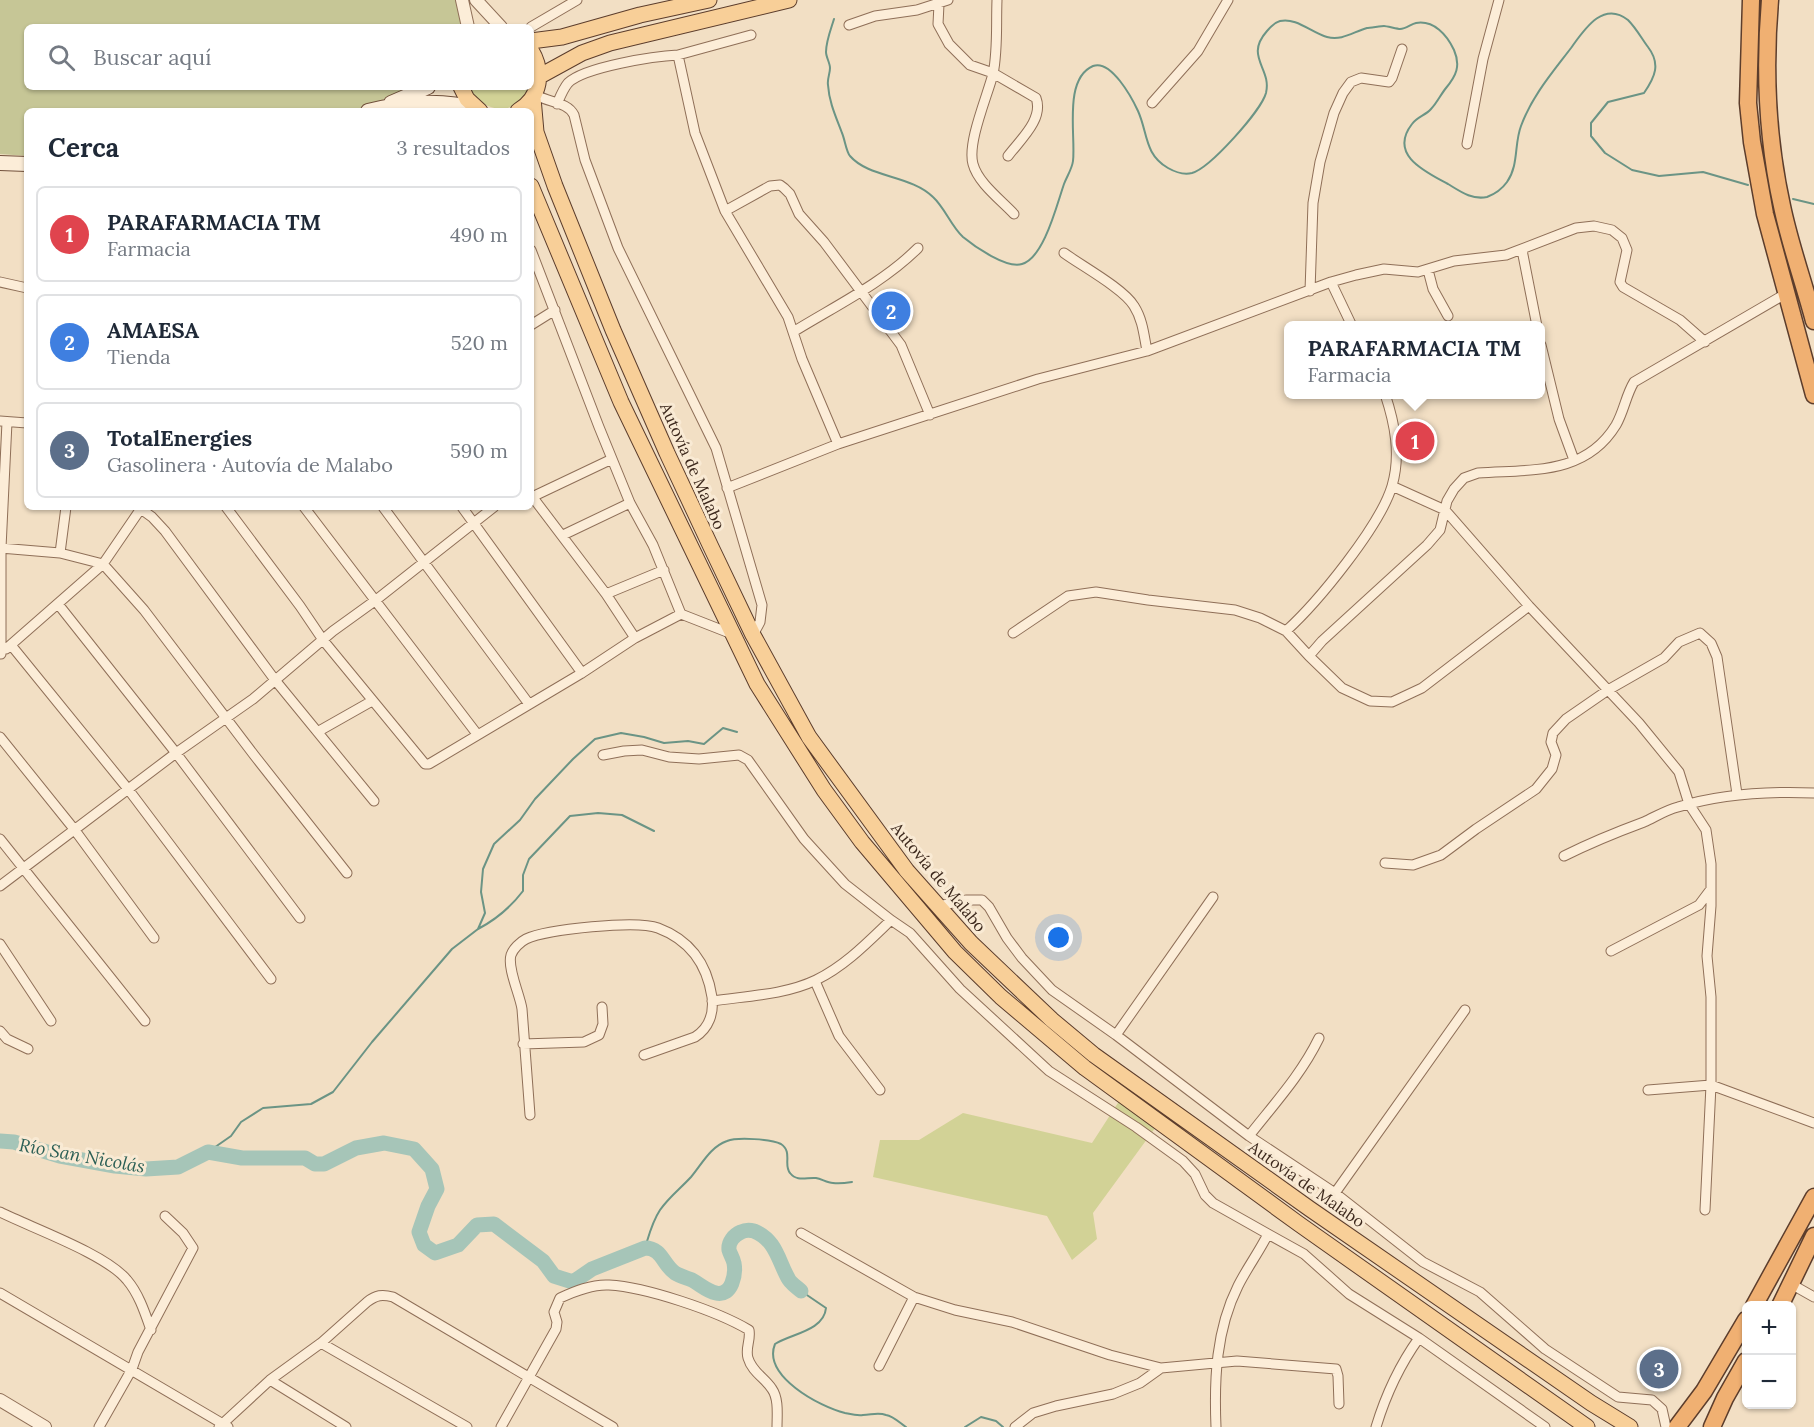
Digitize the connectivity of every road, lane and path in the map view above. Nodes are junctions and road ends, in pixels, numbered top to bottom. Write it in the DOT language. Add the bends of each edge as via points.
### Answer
graph roads {
  1 [pos="462,0"];
  2 [pos="577,0"];
  3 [pos="710,0"];
  4 [pos="789,0"];
  5 [pos="997,0"];
  6 [pos="1228,0"];
  7 [pos="1499,0"];
  8 [pos="1751,0"];
  9 [pos="1770,0"];
  10 [pos="482,2"];
  11 [pos="943,2"];
  12 [pos="467,24"];
  13 [pos="499,24"];
  14 [pos="534,25"];
  15 [pos="849,25"];
  16 [pos="751,35"];
  17 [pos="534,41"];
  18 [pos="1402,49"];
  19 [pos="534,55"];
  20 [pos="678,55"];
  21 [pos="993,73"];
  22 [pos="540,76"];
  23 [pos="421,90"];
  24 [pos="462,90"];
  25 [pos="534,96"];
  26 [pos="558,104"];
  27 [pos="1152,104"];
  28 [pos="384,106"];
  29 [pos="378,108"];
  30 [pos="466,108"];
  31 [pos="476,108"];
  32 [pos="523,108"];
  33 [pos="1467,144"];
  34 [pos="1008,156"];
  35 [pos="0,162"];
  36 [pos="24,164"];
  37 [pos="534,193"];
  38 [pos="725,211"];
  39 [pos="1014,214"];
  40 [pos="918,248"];
  41 [pos="1522,250"];
  42 [pos="1064,253"];
  43 [pos="534,258"];
  44 [pos="1428,270"];
  45 [pos="0,282"];
  46 [pos="1331,282"];
  47 [pos="24,287"];
  48 [pos="860,291"];
  49 [pos="1310,291"];
  50 [pos="1787,293"];
  51 [pos="555,310"];
  52 [pos="1448,316"];
  53 [pos="1350,321"];
  54 [pos="1536,321"];
  55 [pos="1814,321"];
  56 [pos="534,323"];
  57 [pos="794,332"];
  58 [pos="1705,342"];
  59 [pos="1147,351"];
  60 [pos="1546,377"];
  61 [pos="1814,395"];
  62 [pos="1387,399"];
  63 [pos="930,415"];
  64 [pos="4,422"];
  65 [pos="24,423"];
  66 [pos="838,444"];
  67 [pos="612,459"];
  68 [pos="1574,460"];
  69 [pos="1392,486"];
  70 [pos="727,488"];
  71 [pos="534,495"];
  72 [pos="534,499"];
  73 [pos="630,503"];
  74 [pos="66,510"];
  75 [pos="141,510"];
  76 [pos="144,510"];
  77 [pos="228,510"];
  78 [pos="306,510"];
  79 [pos="385,510"];
  80 [pos="464,510"];
  81 [pos="490,510"];
  82 [pos="1445,510"];
  83 [pos="473,522"];
  84 [pos="563,535"];
  85 [pos="1,548"];
  86 [pos="60,553"];
  87 [pos="425,562"];
  88 [pos="103,564"];
  89 [pos="664,570"];
  90 [pos="606,594"];
  91 [pos="376,600"];
  92 [pos="58,604"];
  93 [pos="1529,606"];
  94 [pos="681,614"];
  95 [pos="1286,631"];
  96 [pos="1013,633"];
  97 [pos="732,634"];
  98 [pos="753,635"];
  99 [pos="635,638"];
  100 [pos="323,640"];
  101 [pos="11,645"];
  102 [pos="0,654"];
  103 [pos="1309,656"];
  104 [pos="582,673"];
  105 [pos="275,680"];
  106 [pos="1608,690"];
  107 [pos="372,701"];
  108 [pos="529,704"];
  109 [pos="226,717"];
  110 [pos="319,731"];
  111 [pos="477,734"];
  112 [pos="0,737"];
  113 [pos="176,753"];
  114 [pos="603,755"];
  115 [pos="128,789"];
  116 [pos="1814,793"];
  117 [pos="1737,794"];
  118 [pos="374,801"];
  119 [pos="1689,804"];
  120 [pos="74,829"];
  121 [pos="0,839"];
  122 [pos="1564,856"];
  123 [pos="1385,863"];
  124 [pos="24,867"];
  125 [pos="347,873"];
  126 [pos="0,886"];
  127 [pos="1711,889"];
  128 [pos="1213,897"];
  129 [pos="939,906"];
  130 [pos="300,918"];
  131 [pos="891,920"];
  132 [pos="154,938"];
  133 [pos="0,944"];
  134 [pos="1611,951"];
  135 [pos="271,979"];
  136 [pos="814,981"];
  137 [pos="712,1001"];
  138 [pos="602,1007"];
  139 [pos="1465,1010"];
  140 [pos="51,1021"];
  141 [pos="145,1022"];
  142 [pos="0,1031"];
  143 [pos="1116,1035"];
  144 [pos="1319,1038"];
  145 [pos="523,1044"];
  146 [pos="28,1049"];
  147 [pos="644,1056"];
  148 [pos="1711,1085"];
  149 [pos="880,1090"];
  150 [pos="1648,1090"];
  151 [pos="530,1115"];
  152 [pos="1814,1123"];
  153 [pos="1249,1136"];
  154 [pos="1335,1194"];
  155 [pos="1814,1197"];
  156 [pos="1705,1210"];
  157 [pos="0,1212"];
  158 [pos="165,1215"];
  159 [pos="801,1233"];
  160 [pos="1268,1233"];
  161 [pos="1814,1236"];
  162 [pos="1791,1284"];
  163 [pos="0,1293"];
  164 [pos="914,1297"];
  165 [pos="1814,1297"];
  166 [pos="1756,1301"];
  167 [pos="1782,1301"];
  168 [pos="1742,1327"];
  169 [pos="151,1330"];
  170 [pos="1419,1338"];
  171 [pos="321,1343"];
  172 [pos="1215,1363"];
  173 [pos="879,1365"];
  174 [pos="1161,1368"];
  175 [pos="1742,1368"];
  176 [pos="132,1369"];
  177 [pos="529,1377"];
  178 [pos="270,1380"];
  179 [pos="0,1401"];
  180 [pos="1339,1404"];
  181 [pos="223,1426"];
  182 [pos="45,1427"];
  183 [pos="99,1427"];
  184 [pos="346,1427"];
  185 [pos="467,1427"];
  186 [pos="501,1427"];
  187 [pos="613,1427"];
  188 [pos="777,1427"];
  189 [pos="1015,1427"];
  190 [pos="1215,1427"];
  191 [pos="1376,1427"];
  192 [pos="1545,1427"];
  193 [pos="1587,1427"];
  194 [pos="1630,1427"];
  195 [pos="1666,1427"];
  196 [pos="1677,1427"];
  197 [pos="1713,1427"];
  1 -- 12 [label="street"];
  2 -- 14 [label="street"];
  3 -- 17 [label="main road"];
  4 -- 22 [label="main road" via="610,43"];
  5 -- 21 [label="street"];
  6 -- 27 [label="street" via="1198,51"];
  7 -- 33 [label="street" via="1480,71"];
  8 -- 50 [label="highway" via="1748,103 1752,142 1765,214"];
  9 -- 55 [label="highway" via="1766,72 1771,145 1782,208"];
  10 -- 13 [label="street"];
  11 -- 15 [label="street"];
  11 -- 21 [label="street" via="938,24 949,44 970,65"];
  16 -- 20 [label="street"];
  18 -- 49 [label="street" via="1389,82 1361,78 1351,82 1334,113 1313,203"];
  19 -- 22 [label="main road"];
  20 -- 26 [label="street" via="639,58 582,76 568,83"];
  20 -- 38 [label="street" via="695,133"];
  21 -- 34 [label="street" via="1036,98 1038,105 1036,118"];
  21 -- 39 [label="street" via="971,151 973,166"];
  22 -- 25 [label="main road"];
  23 -- 28 [label="main road"];
  24 -- 31 [label="main road"];
  25 -- 26 [label="street"];
  25 -- 32 [label="main road"];
  25 -- 98 [label="main road, Autovía de Malabo" via="536,132 543,155 609,319"];
  26 -- 70 [label="street" via="574,115 585,160 618,248 712,438"];
  28 -- 29 [label="main road"];
  28 -- 30 [label="main road" via="435,103"];
  35 -- 36 [label="main road"];
  37 -- 97 [label="main road" via="621,402"];
  38 -- 48 [label="street" via="770,186 780,185"];
  38 -- 57 [label="street"];
  40 -- 48 [label="street"];
  41 -- 44 [label="street" via="1454,261"];
  41 -- 54 [label="street"];
  41 -- 58 [label="street" via="1576,228 1612,230 1622,238 1627,250 1620,282 1623,287 1680,320"];
  42 -- 59 [label="street" via="1126,296 1142,324"];
  43 -- 51 [label="street"];
  44 -- 46 [label="street" via="1384,269"];
  44 -- 52 [label="street"];
  45 -- 47 [label="street"];
  46 -- 49 [label="street"];
  46 -- 53 [label="street"];
  48 -- 57 [label="street"];
  48 -- 63 [label="street" via="901,345"];
  49 -- 59 [label="street"];
  50 -- 58 [label="street"];
  50 -- 61 [label="highway"];
  51 -- 56 [label="street"];
  51 -- 67 [label="street"];
  57 -- 66 [label="street"];
  58 -- 68 [label="street" via="1634,382 1617,423 1605,440 1596,450"];
  59 -- 63 [label="street" via="1038,379"];
  60 -- 68 [label="street"];
  62 -- 69 [label="street" via="1396,450"];
  63 -- 66 [label="street"];
  64 -- 65 [label="street"];
  64 -- 85 [label="street"];
  66 -- 70 [label="street"];
  67 -- 71 [label="street"];
  67 -- 73 [label="street"];
  68 -- 82 [label="street" via="1565,466 1478,473 1464,478"];
  69 -- 82 [label="street"];
  69 -- 95 [label="street" via="1382,510 1355,550 1306,613"];
  70 -- 98 [label="street" via="762,605"];
  72 -- 84 [label="street"];
  73 -- 84 [label="street"];
  73 -- 89 [label="street"];
  74 -- 86 [label="street"];
  75 -- 88 [label="street"];
  76 -- 105 [label="street" via="165,531"];
  77 -- 100 [label="street"];
  78 -- 91 [label="street"];
  79 -- 87 [label="street"];
  80 -- 83 [label="street"];
  81 -- 83 [label="street"];
  82 -- 93 [label="street"];
  82 -- 103 [label="street" via="1440,530 1427,545"];
  83 -- 87 [label="street"];
  83 -- 104 [label="street"];
  84 -- 90 [label="street"];
  85 -- 86 [label="street"];
  85 -- 102 [label="street"];
  86 -- 88 [label="street"];
  87 -- 91 [label="street"];
  87 -- 108 [label="street"];
  88 -- 92 [label="street"];
  88 -- 109 [label="street" via="144,609"];
  89 -- 90 [label="street"];
  89 -- 94 [label="street"];
  90 -- 99 [label="street"];
  91 -- 100 [label="street"];
  91 -- 111 [label="street"];
  92 -- 101 [label="street"];
  92 -- 113 [label="street"];
  93 -- 103 [label="street" via="1422,688 1392,702 1370,701 1342,688"];
  93 -- 106 [label="street"];
  94 -- 97 [label="street"];
  94 -- 99 [label="street"];
  95 -- 96 [label="street" via="1235,610 1096,592 1068,596"];
  95 -- 103 [label="street"];
  97 -- 193 [label="main road" via="783,727 856,834 955,951 1000,997 1094,1075"];
  98 -- 129 [label="main road, Autovía de Malabo" via="809,737 901,862"];
  99 -- 104 [label="street"];
  100 -- 105 [label="street"];
  100 -- 107 [label="street"];
  101 -- 102 [label="street"];
  101 -- 115 [label="street"];
  104 -- 108 [label="street"];
  105 -- 109 [label="street"];
  105 -- 110 [label="street"];
  106 -- 117 [label="street" via="1664,658 1679,642 1700,633 1711,643 1717,657"];
  106 -- 119 [label="street" via="1679,772"];
  106 -- 123 [label="street" via="1566,719 1553,733 1551,742 1556,755 1552,769 1536,789 1441,855 1413,865"];
  107 -- 110 [label="street"];
  107 -- 111 [label="street" via="425,764"];
  108 -- 111 [label="street"];
  109 -- 113 [label="street"];
  109 -- 125 [label="street"];
  110 -- 118 [label="street"];
  112 -- 120 [label="street"];
  113 -- 115 [label="street"];
  113 -- 130 [label="street"];
  114 -- 131 [label="street" via="642,750 669,757 739,755 748,760 804,839 844,884"];
  115 -- 120 [label="street"];
  115 -- 135 [label="street"];
  116 -- 117 [label="street"];
  117 -- 119 [label="street"];
  119 -- 122 [label="street"];
  119 -- 127 [label="street" via="1706,830"];
  120 -- 124 [label="street"];
  120 -- 132 [label="street"];
  121 -- 124 [label="street"];
  124 -- 126 [label="street"];
  124 -- 141 [label="street"];
  127 -- 134 [label="street" via="1699,905"];
  127 -- 148 [label="street" via="1707,956 1712,997"];
  128 -- 143 [label="street"];
  129 -- 143 [label="street" via="982,900 1030,968 1052,990"];
  129 -- 194 [label="main road, Autovía de Malabo" via="971,943 1094,1055 1310,1209"];
  131 -- 136 [label="street" via="858,951"];
  131 -- 160 [label="street" via="910,933 960,989 1049,1071 1183,1161 1213,1203"];
  133 -- 140 [label="street"];
  136 -- 137 [label="street" via="789,989"];
  136 -- 149 [label="street" via="839,1036"];
  137 -- 145 [label="street" via="702,962 684,943 658,928 634,924 545,933 523,940 511,957 522,1009"];
  137 -- 147 [label="street" via="711,1019 703,1032"];
  138 -- 145 [label="street" via="603,1024 598,1035 584,1042"];
  139 -- 154 [label="street"];
  142 -- 146 [label="street"];
  143 -- 153 [label="street"];
  144 -- 153 [label="street" via="1298,1075"];
  145 -- 151 [label="street"];
  148 -- 150 [label="street"];
  148 -- 152 [label="street"];
  148 -- 156 [label="street"];
  153 -- 154 [label="street"];
  154 -- 195 [label="street" via="1423,1262 1480,1292 1545,1349 1618,1397 1652,1400 1662,1409"];
  155 -- 166 [label="highway"];
  157 -- 169 [label="street" via="115,1269 133,1289"];
  158 -- 169 [label="street" via="193,1248"];
  159 -- 164 [label="street"];
  160 -- 170 [label="street" via="1304,1254 1349,1294"];
  160 -- 172 [label="street" via="1229,1307"];
  161 -- 162 [label="highway"];
  162 -- 165 [label="street"];
  162 -- 167 [label="highway"];
  163 -- 176 [label="street"];
  164 -- 173 [label="street"];
  164 -- 174 [label="street" via="1012,1322"];
  168 -- 196 [label="highway" via="1704,1391"];
  169 -- 176 [label="street"];
  170 -- 191 [label="street" via="1400,1365"];
  170 -- 192 [label="street"];
  171 -- 177 [label="street" via="367,1302 383,1294"];
  171 -- 178 [label="street"];
  171 -- 185 [label="street"];
  172 -- 174 [label="street"];
  172 -- 180 [label="street" via="1265,1362 1336,1369"];
  172 -- 190 [label="street"];
  174 -- 189 [label="street" via="1140,1383 1113,1394 1033,1413"];
  175 -- 197 [label="highway"];
  176 -- 181 [label="street"];
  176 -- 183 [label="street"];
  177 -- 186 [label="street"];
  177 -- 187 [label="street"];
  177 -- 188 [label="street" via="556,1329 554,1312 560,1298 593,1287 632,1288 693,1306 748,1330 748,1360 777,1400"];
  178 -- 181 [label="street"];
  178 -- 184 [label="street"];
  179 -- 182 [label="street"];
}
